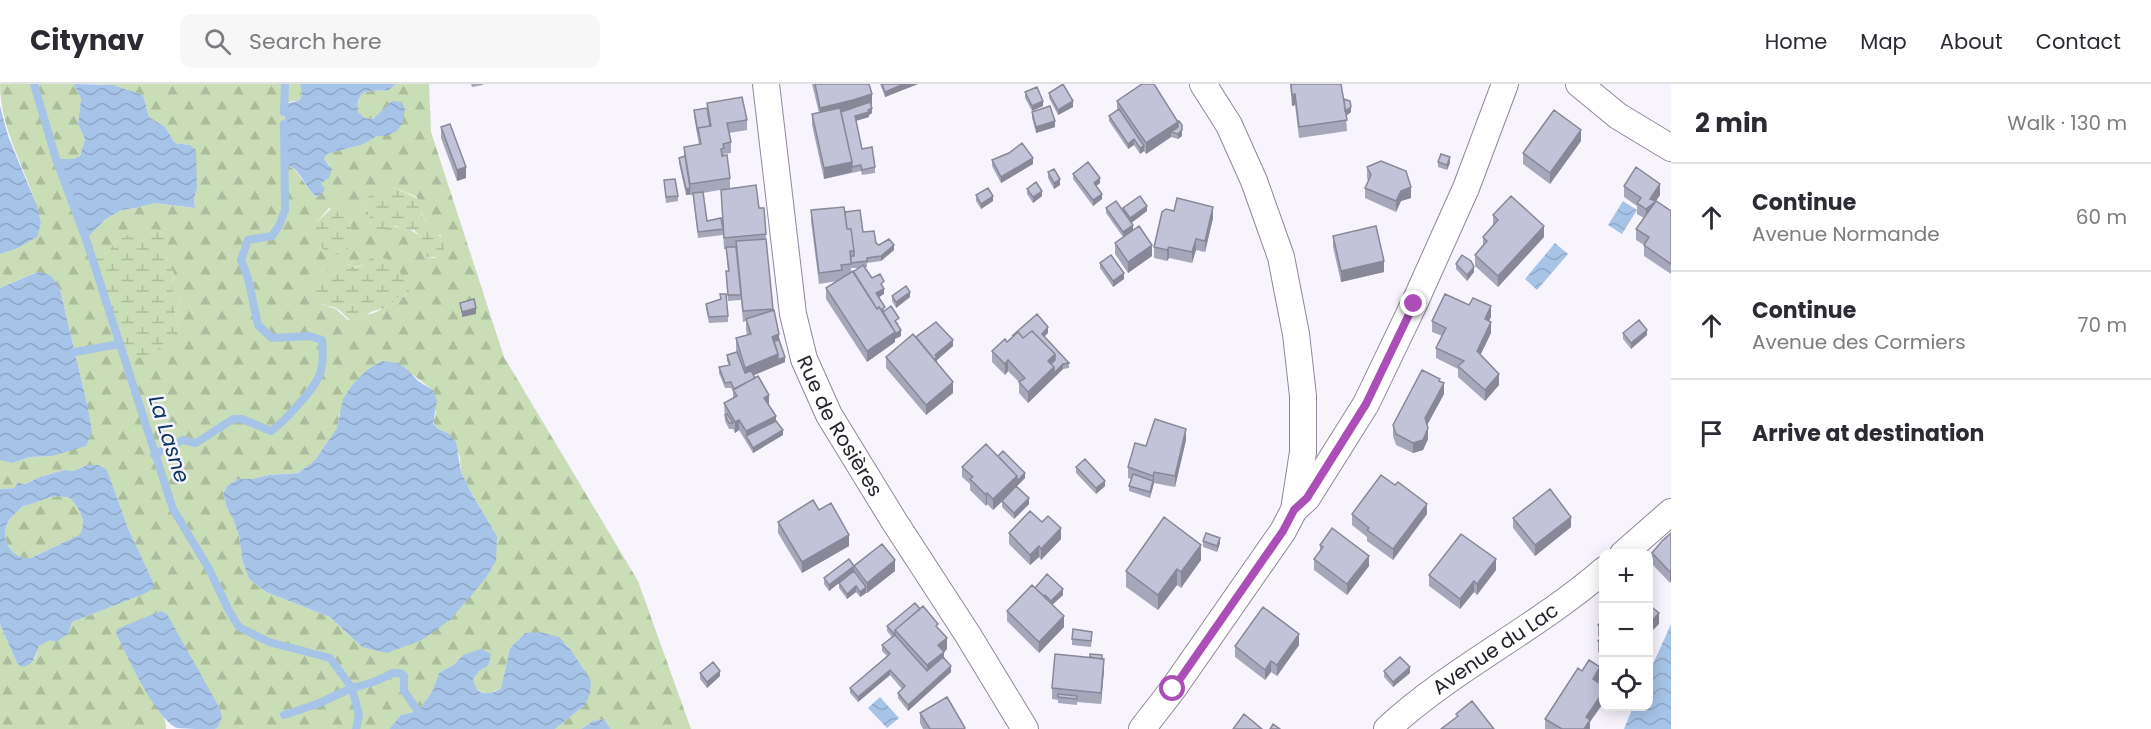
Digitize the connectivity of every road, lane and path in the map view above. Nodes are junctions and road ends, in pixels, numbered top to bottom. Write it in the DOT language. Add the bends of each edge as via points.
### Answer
graph roads {
  1 [pos="766,84"];
  2 [pos="1203,84"];
  3 [pos="1505,84"];
  4 [pos="1579,84"];
  5 [pos="1671,148"];
  6 [pos="1294,510"];
  7 [pos="1671,512"];
  8 [pos="1629,549"];
  9 [pos="1599,574"];
  10 [pos="1025,729"];
  11 [pos="1142,729"];
  12 [pos="1387,729"];
  1 -- 10 [label="street, Rue de Rosières" via="793,314 804,359 829,415"];
  2 -- 6 [label="street" via="1234,134 1281,257 1303,396 1303,452"];
  3 -- 6 [label="street" via="1466,188 1366,404 1307,498"];
  4 -- 5 [label="street" via="1618,116"];
  6 -- 11 [label="street" via="1264,559"];
  7 -- 8 [label="street"];
  9 -- 12 [label="street, Avenue du Lac" via="1432,692"];
}
